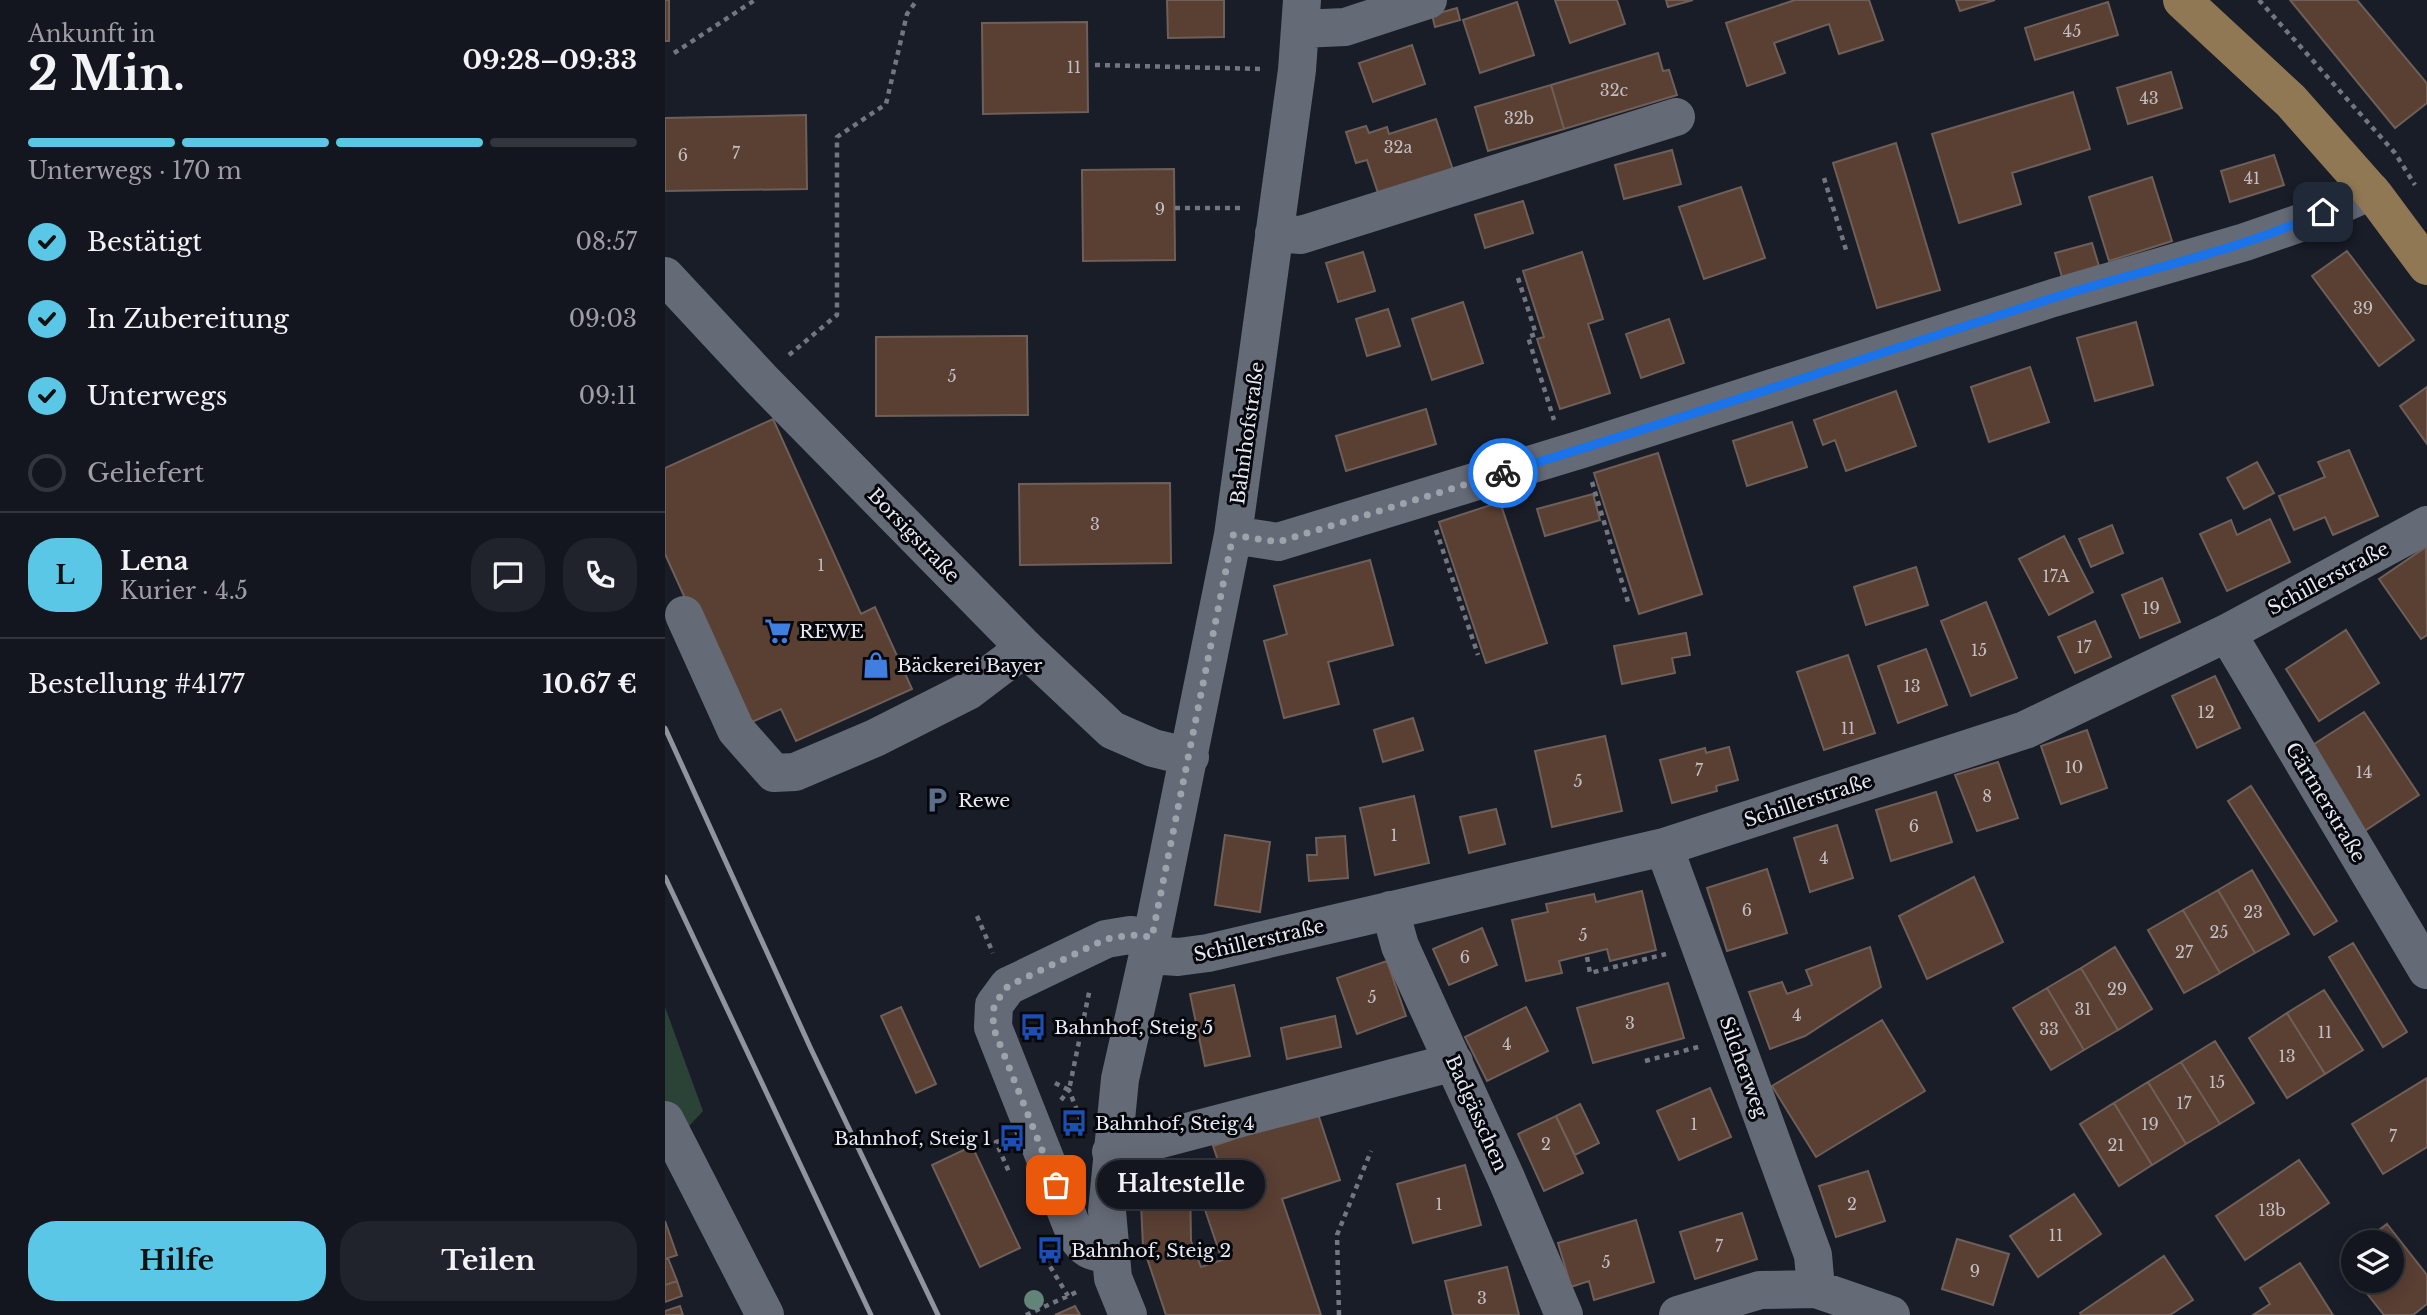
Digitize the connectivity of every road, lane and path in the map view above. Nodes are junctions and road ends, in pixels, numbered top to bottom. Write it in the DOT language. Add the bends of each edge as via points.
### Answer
graph roads {
  1 [pos="755,0"];
  2 [pos="918,0"];
  3 [pos="1428,0"];
  4 [pos="2182,0"];
  5 [pos="2259,0"];
  6 [pos="1301,15"];
  7 [pos="674,53"];
  8 [pos="1095,65"];
  9 [pos="1297,70"];
  10 [pos="1676,117"];
  11 [pos="1824,178"];
  12 [pos="2416,187"];
  13 [pos="2371,191"];
  14 [pos="1175,208"];
  15 [pos="1275,221"];
  16 [pos="1847,253"];
  17 [pos="2427,266"];
  18 [pos="665,276"];
  19 [pos="1518,278"];
  20 [pos="761,379"];
  21 [pos="1573,452"];
  22 [pos="1425,497"];
  23 [pos="2427,525"];
  24 [pos="1233,535"];
  25 [pos="1628,602"];
  26 [pos="684,615"];
  27 [pos="2227,633"];
  28 [pos="1025,648"];
  29 [pos="1478,655"];
  30 [pos="1190,757"];
  31 [pos="1664,847"];
  32 [pos="1389,910"];
  33 [pos="1150,946"];
  34 [pos="1700,946"];
  35 [pos="1587,957"];
  36 [pos="2427,970"];
  37 [pos="1101,983"];
  38 [pos="1734,1038"];
  39 [pos="1645,1061"];
  40 [pos="1454,1062"];
  41 [pos="1054,1082"];
  42 [pos="665,1120"];
  43 [pos="1371,1152"];
  44 [pos="1110,1161"];
  45 [pos="1043,1255"];
  46 [pos="1111,1265"];
  47 [pos="1816,1289"];
  48 [pos="1068,1296"];
  49 [pos="765,1315"];
  50 [pos="1026,1315"];
  51 [pos="1128,1315"];
  52 [pos="1339,1315"];
  53 [pos="1564,1315"];
  54 [pos="1678,1315"];
  55 [pos="1891,1315"];
  1 -- 7 [label="path"];
  2 -- 20 [label="path" via="908,14 886,104 837,137 837,314"];
  3 -- 6 [label="street" via="1345,27"];
  4 -- 13 [label="main road" via="2291,101"];
  5 -- 12 [label="path" via="2395,153"];
  6 -- 9 [label="street, Bahnhofstraße"];
  8 -- 9 [label="path"];
  9 -- 15 [label="street, Bahnhofstraße"];
  10 -- 15 [label="street" via="1301,235"];
  11 -- 16 [label="path"];
  13 -- 17 [label="main road"];
  13 -- 21 [label="street" via="2245,242 2041,302"];
  14 -- 15 [label="path"];
  15 -- 24 [label="street, Bahnhofstraße"];
  18 -- 20 [label="street, Borsigstraße"];
  19 -- 21 [label="path" via="1536,334 1528,337"];
  20 -- 28 [label="street, Borsigstraße"];
  21 -- 22 [label="street"];
  21 -- 25 [label="path"];
  22 -- 24 [label="street" via="1278,542"];
  22 -- 29 [label="path"];
  23 -- 27 [label="street, Schillerstraße"];
  24 -- 30 [label="street, Bahnhofstraße"];
  26 -- 28 [label="street" via="736,730 774,773 795,772 876,738 968,691"];
  27 -- 31 [label="street, Schillerstraße" via="2025,730"];
  27 -- 36 [label="street, Gärtnerstraße"];
  28 -- 30 [label="street, Borsigstraße" via="1112,730 1153,748"];
  30 -- 33 [label="street, Bahnhofstraße"];
  31 -- 32 [label="street, Schillerstraße"];
  31 -- 34 [label="street, Silcherweg"];
  32 -- 33 [label="street, Schillerstraße" via="1208,953 1178,957"];
  32 -- 40 [label="street, Badgässchen" via="1400,946"];
  33 -- 44 [label="street, Bahnhofstraße" via="1120,1079 1092,1091 1090,1139"];
  33 -- 46 [label="street, Schillerstraße" via="1130,935 1106,939 1008,986 994,1005 993,1027 1075,1234 1087,1250"];
  34 -- 35 [label="path" via="1590,973"];
  34 -- 38 [label="street, Silcherweg"];
  37 -- 41 [label="path" via="1089,989 1069,1090"];
  38 -- 39 [label="path"];
  38 -- 47 [label="street, Silcherweg" via="1814,1255"];
  40 -- 44 [label="street"];
  40 -- 53 [label="street, Badgässchen"];
  42 -- 49 [label="street"];
  43 -- 52 [label="path" via="1336,1235"];
  44 -- 46 [label="street"];
  45 -- 48 [label="path"];
  46 -- 48 [label="path"];
  46 -- 51 [label="street"];
  47 -- 54 [label="street" via="1760,1290"];
  47 -- 55 [label="street"];
  48 -- 50 [label="path"];
}
